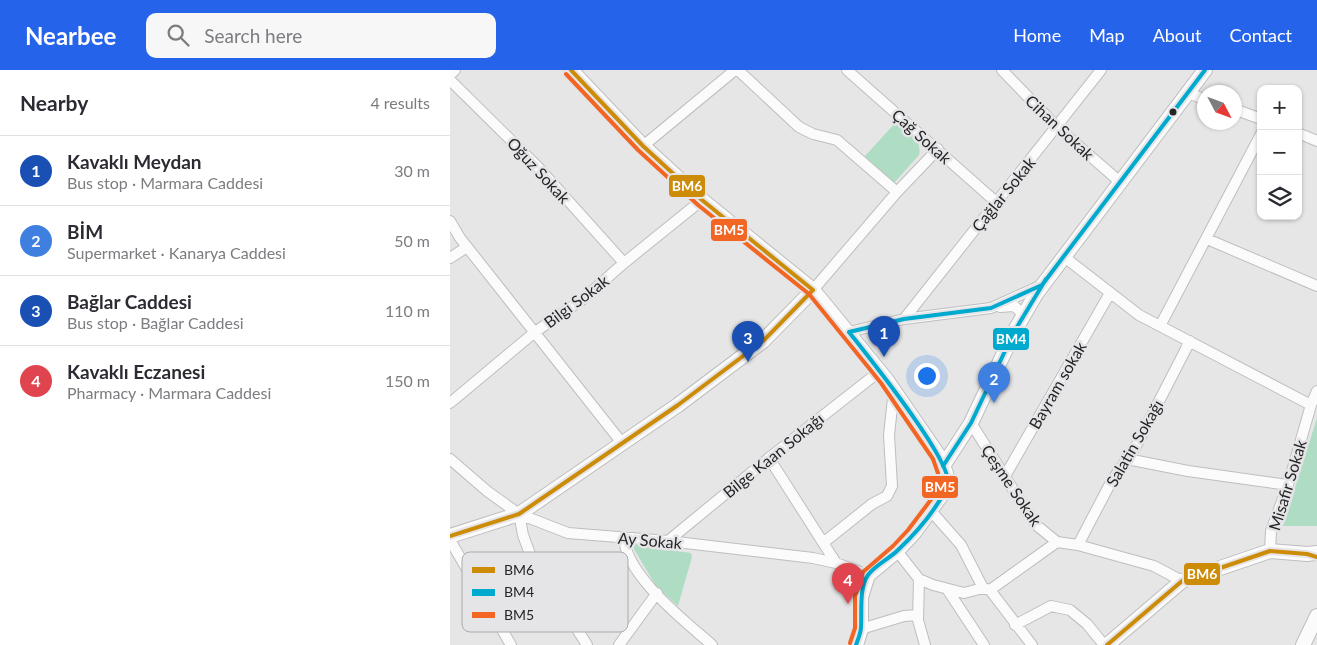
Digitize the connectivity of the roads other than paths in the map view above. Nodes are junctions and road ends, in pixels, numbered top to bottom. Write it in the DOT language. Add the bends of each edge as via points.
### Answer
graph roads {
  1 [pos="455,70"];
  2 [pos="572,70"];
  3 [pos="737,70"];
  4 [pos="846,70"];
  5 [pos="1002,70"];
  6 [pos="1101,70"];
  7 [pos="1205,70"];
  8 [pos="450,74"];
  9 [pos="450,80"];
  10 [pos="1188,93"];
  11 [pos="1197,96"];
  12 [pos="1242,112"];
  13 [pos="1257,117"];
  14 [pos="1057,127"];
  15 [pos="1302,135"];
  16 [pos="1317,141"];
  17 [pos="1257,142"];
  18 [pos="643,146"];
  19 [pos="938,149"];
  20 [pos="1120,182"];
  21 [pos="898,192"];
  22 [pos="702,200"];
  23 [pos="996,202"];
  24 [pos="450,221"];
  25 [pos="1207,239"];
  26 [pos="467,247"];
  27 [pos="1063,256"];
  28 [pos="450,258"];
  29 [pos="624,263"];
  30 [pos="1042,285"];
  31 [pos="1317,286"];
  32 [pos="812,290"];
  33 [pos="1110,293"];
  34 [pos="991,308"];
  35 [pos="1023,314"];
  36 [pos="904,319"];
  37 [pos="1160,326"];
  38 [pos="535,332"];
  39 [pos="848,332"];
  40 [pos="1190,341"];
  41 [pos="880,371"];
  42 [pos="894,389"];
  43 [pos="1317,391"];
  44 [pos="450,403"];
  45 [pos="1311,405"];
  46 [pos="971,423"];
  47 [pos="622,443"];
  48 [pos="769,458"];
  49 [pos="450,459"];
  50 [pos="1127,459"];
  51 [pos="943,466"];
  52 [pos="1006,476"];
  53 [pos="1288,486"];
  54 [pos="931,511"];
  55 [pos="519,514"];
  56 [pos="450,536"];
  57 [pos="624,537"];
  58 [pos="450,540"];
  59 [pos="668,541"];
  60 [pos="1057,542"];
  61 [pos="823,543"];
  62 [pos="1078,545"];
  63 [pos="897,551"];
  64 [pos="1270,551"];
  65 [pos="529,552"];
  66 [pos="627,552"];
  67 [pos="628,554"];
  68 [pos="1314,556"];
  69 [pos="462,561"];
  70 [pos="836,563"];
  71 [pos="868,575"];
  72 [pos="919,579"];
  73 [pos="1182,581"];
  74 [pos="947,589"];
  75 [pos="987,589"];
  76 [pos="657,593"];
  77 [pos="918,615"];
  78 [pos="1317,616"];
  79 [pos="1015,625"];
  80 [pos="861,629"];
  81 [pos="503,632"];
  82 [pos="579,632"];
  83 [pos="511,645"];
  84 [pos="587,645"];
  85 [pos="620,645"];
  86 [pos="712,645"];
  87 [pos="856,645"];
  88 [pos="925,645"];
  89 [pos="984,645"];
  90 [pos="1032,645"];
  91 [pos="1105,645"];
  92 [pos="1303,645"];
  1 -- 8 [label="street"];
  2 -- 18 [label="street"];
  3 -- 18 [label="street"];
  3 -- 21 [label="street" via="799,127 837,140"];
  4 -- 19 [label="street, Çağ Sokak"];
  5 -- 14 [label="street, Cihan Sokak"];
  6 -- 14 [label="street, Çağlar Sokak"];
  7 -- 10 [label="street"];
  9 -- 29 [label="street, Oğuz Sokak" via="538,167"];
  10 -- 11 [label="street"];
  10 -- 20 [label="street"];
  12 -- 13 [label="street"];
  14 -- 20 [label="street, Cihan Sokak"];
  14 -- 23 [label="street, Çağlar Sokak"];
  15 -- 16 [label="street"];
  17 -- 25 [label="street"];
  18 -- 22 [label="street"];
  19 -- 21 [label="street"];
  19 -- 23 [label="street, Çağ Sokak"];
  20 -- 27 [label="street"];
  21 -- 32 [label="street"];
  22 -- 29 [label="street, Bilgi Sokak"];
  22 -- 32 [label="street"];
  23 -- 36 [label="street, Çağlar Sokak"];
  24 -- 26 [label="street"];
  25 -- 31 [label="street"];
  25 -- 37 [label="street"];
  26 -- 28 [label="street"];
  26 -- 38 [label="street"];
  27 -- 30 [label="street"];
  27 -- 33 [label="street"];
  29 -- 38 [label="street, Bilgi Sokak" via="583,299"];
  30 -- 34 [label="street"];
  30 -- 35 [label="street"];
  32 -- 39 [label="street"];
  32 -- 47 [label="street" via="763,342"];
  33 -- 37 [label="street"];
  33 -- 52 [label="street, Bayram sokak"];
  34 -- 35 [label="street" via="1014,306"];
  34 -- 36 [label="street"];
  35 -- 46 [label="street"];
  36 -- 39 [label="street"];
  37 -- 40 [label="street"];
  38 -- 44 [label="street, Bilgi Sokak"];
  38 -- 47 [label="street"];
  39 -- 41 [label="street"];
  40 -- 45 [label="street"];
  40 -- 50 [label="street, Salatin Sokağı"];
  41 -- 42 [label="street"];
  41 -- 48 [label="street, Bilge Kaan Sokağı"];
  42 -- 51 [label="street"];
  42 -- 61 [label="street" via="889,434 892,486 887,496"];
  43 -- 45 [label="street, Misafir Sokak"];
  45 -- 53 [label="street, Misafir Sokak"];
  46 -- 51 [label="street"];
  46 -- 52 [label="street, Çeşme Sokak"];
  47 -- 55 [label="street"];
  48 -- 59 [label="street, Bilge Kaan Sokağı"];
  48 -- 61 [label="street"];
  49 -- 55 [label="street, Ay Sokak"];
  50 -- 53 [label="street"];
  50 -- 62 [label="street, Salatin Sokağı" via="1111,482"];
  51 -- 54 [label="street" via="948,483"];
  52 -- 60 [label="street, Çeşme Sokak" via="1035,524"];
  53 -- 64 [label="street, Misafir Sokak" via="1271,531"];
  54 -- 63 [label="street"];
  54 -- 75 [label="street" via="961,545"];
  55 -- 56 [label="street"];
  55 -- 57 [label="street, Ay Sokak" via="568,533"];
  55 -- 65 [label="street"];
  57 -- 59 [label="street, Ay Sokak"];
  57 -- 66 [label="street"];
  58 -- 69 [label="street"];
  59 -- 70 [label="street, Ay Sokak"];
  60 -- 62 [label="street"];
  60 -- 75 [label="street"];
  61 -- 70 [label="street"];
  62 -- 73 [label="street" via="1154,566"];
  63 -- 71 [label="street"];
  63 -- 72 [label="street"];
  64 -- 68 [label="street"];
  64 -- 73 [label="street"];
  67 -- 76 [label="street"];
  70 -- 71 [label="street, Ay Sokak"];
  71 -- 80 [label="street" via="861,597"];
  72 -- 74 [label="street"];
  72 -- 77 [label="street"];
  73 -- 91 [label="street"];
  74 -- 75 [label="street" via="964,592"];
  74 -- 89 [label="street"];
  75 -- 79 [label="street"];
  76 -- 85 [label="street"];
  76 -- 86 [label="street"];
  77 -- 80 [label="street"];
  77 -- 88 [label="street"];
  78 -- 92 [label="street"];
  79 -- 90 [label="street"];
  79 -- 91 [label="street" via="1051,606 1070,610"];
  80 -- 87 [label="street"];
  81 -- 83 [label="street"];
  82 -- 84 [label="street"];
}
